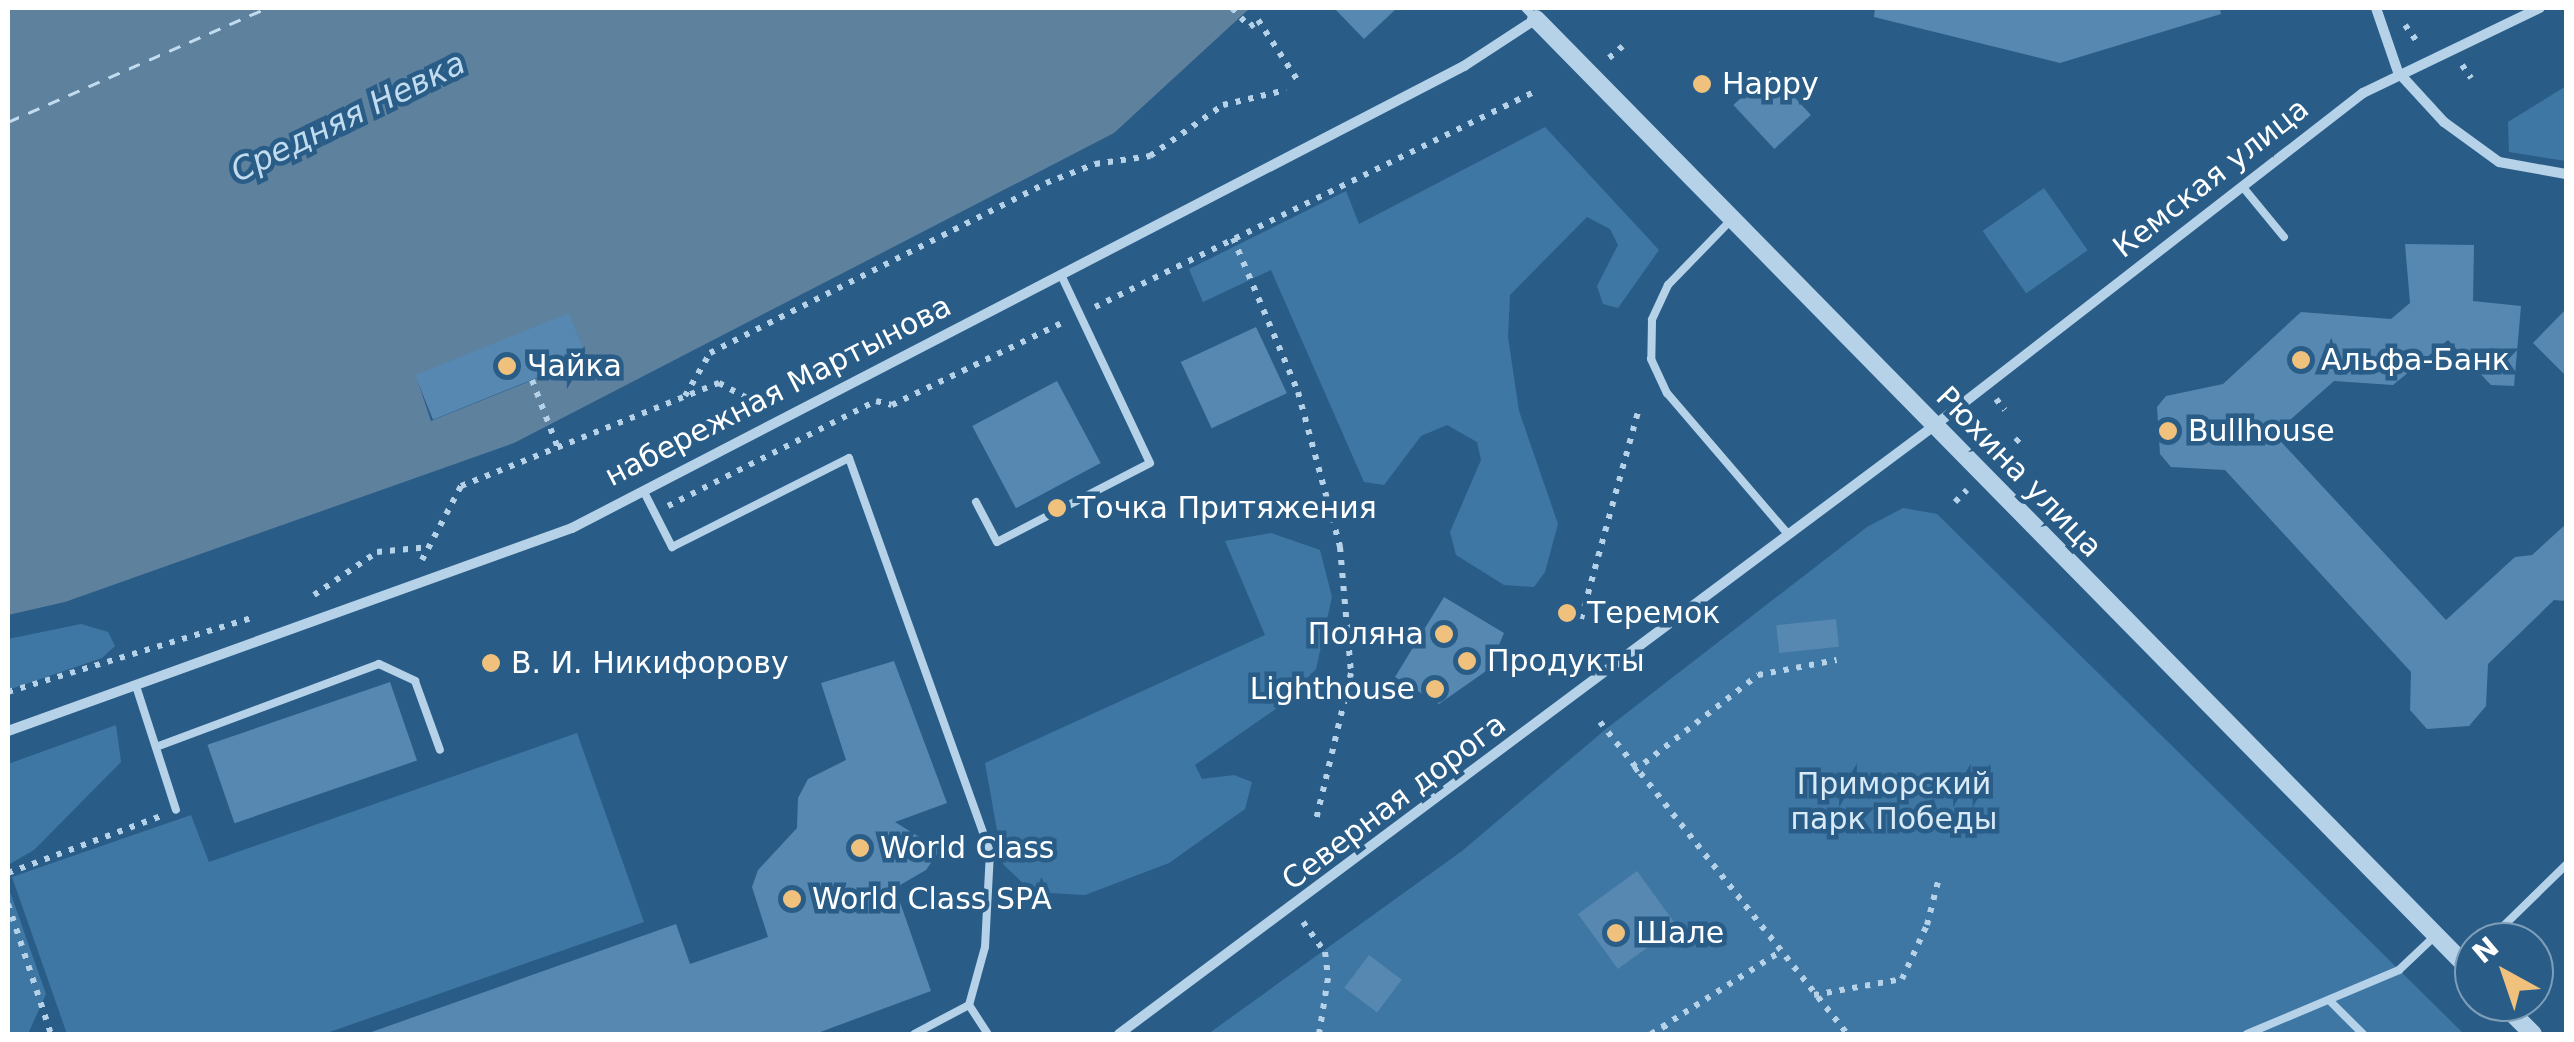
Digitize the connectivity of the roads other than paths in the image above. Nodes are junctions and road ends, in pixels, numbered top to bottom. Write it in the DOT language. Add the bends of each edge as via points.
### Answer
graph roads {
  1 [pos="2376,8"];
  2 [pos="2540,8"];
  3 [pos="1538,10"];
  4 [pos="2398,72"];
  5 [pos="2566,174"];
  6 [pos="2242,186"];
  7 [pos="1732,220"];
  8 [pos="2284,238"];
  9 [pos="1061,275"];
  10 [pos="1935,425"];
  11 [pos="644,492"];
  12 [pos="976,502"];
  13 [pos="1788,534"];
  14 [pos="136,686"];
  15 [pos="8,731"];
  16 [pos="156,748"];
  17 [pos="440,750"];
  18 [pos="176,810"];
  19 [pos="2566,865"];
  20 [pos="2508,922"];
  21 [pos="2436,935"];
  22 [pos="2454,950"];
  23 [pos="2329,1000"];
  24 [pos="968,1006"];
  25 [pos="914,1034"];
  26 [pos="988,1034"];
  27 [pos="1120,1034"];
  28 [pos="2247,1034"];
  29 [pos="2362,1034"];
  1 -- 4 [label="street"];
  2 -- 4 [label="street, Кемская улица"];
  3 -- 7 [label="street, Рюхина улица"];
  3 -- 9 [label="street, набережная Мартынова" via="1499,47"];
  4 -- 5 [label="street" via="2444,122 2500,162"];
  4 -- 6 [label="street, Кемская улица"];
  6 -- 8 [label="lane"];
  6 -- 10 [label="street, Кемская улица"];
  7 -- 10 [label="street, Рюхина улица"];
  7 -- 13 [label="lane" via="1668,285 1652,320 1651,359 1667,392"];
  9 -- 11 [label="street, набережная Мартынова"];
  9 -- 12 [label="lane" via="1150,462 997,542"];
  10 -- 13 [label="street, Северная дорога"];
  10 -- 21 [label="street, Рюхина улица"];
  11 -- 14 [label="street, набережная Мартынова" via="572,528"];
  11 -- 24 [label="lane" via="672,547 850,458 990,852 985,946"];
  13 -- 27 [label="street, Северная дорога"];
  14 -- 15 [label="street, набережная Мартынова"];
  14 -- 16 [label="lane"];
  16 -- 17 [label="lane" via="378,664 414,681"];
  16 -- 18 [label="lane"];
  19 -- 20 [label="lane"];
  21 -- 22 [label="street, Рюхина улица"];
  21 -- 23 [label="lane" via="2399,970"];
  23 -- 28 [label="lane"];
  23 -- 29 [label="lane"];
  24 -- 25 [label="lane"];
  24 -- 26 [label="lane"];
}
